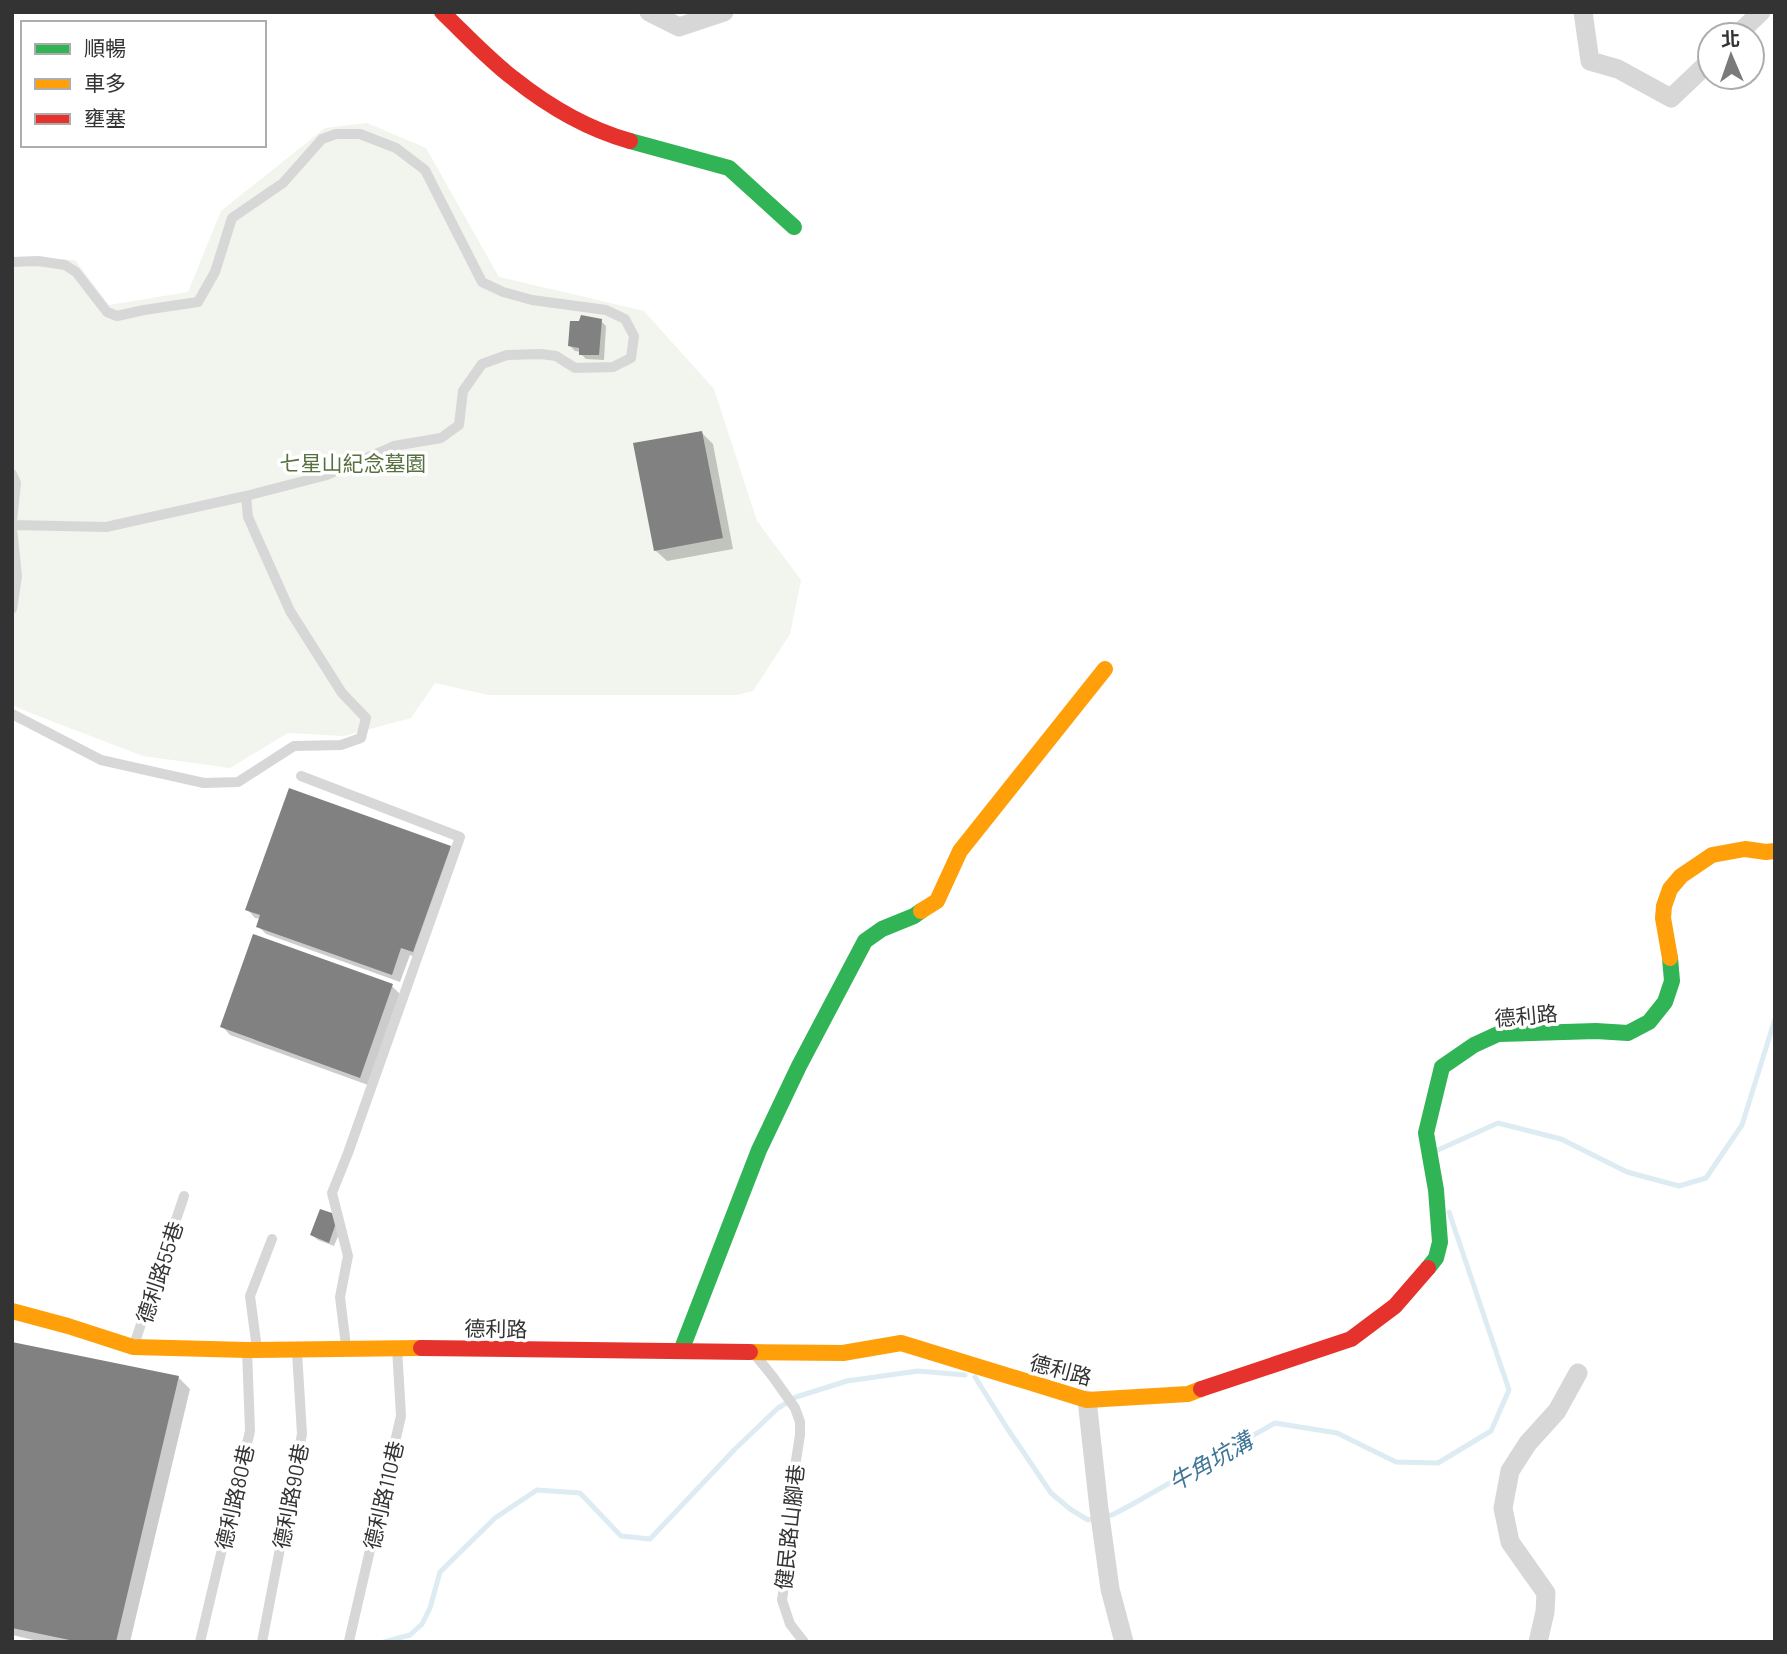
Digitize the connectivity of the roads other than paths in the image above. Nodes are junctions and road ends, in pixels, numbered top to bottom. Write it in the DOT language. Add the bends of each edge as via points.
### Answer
graph roads {
  1 [pos="442,12"];
  2 [pos="649,12"];
  3 [pos="724,12"];
  4 [pos="1583,12"];
  5 [pos="1696,74"];
  6 [pos="794,227"];
  7 [pos="12,262"];
  8 [pos="12,474"];
  9 [pos="246,496"];
  10 [pos="12,525"];
  11 [pos="12,609"];
  12 [pos="1105,669"];
  13 [pos="12,714"];
  14 [pos="301,776"];
  15 [pos="1775,851"];
  16 [pos="184,1196"];
  17 [pos="272,1239"];
  18 [pos="12,1311"];
  19 [pos="133,1347"];
  20 [pos="297,1348"];
  21 [pos="397,1348"];
  22 [pos="346,1349"];
  23 [pos="252,1350"];
  24 [pos="681,1351"];
  25 [pos="753,1352"];
  26 [pos="1578,1373"];
  27 [pos="1087,1400"];
  28 [pos="349,1641"];
  29 [pos="200,1642"];
  30 [pos="262,1642"];
  31 [pos="804,1642"];
  32 [pos="1124,1642"];
  33 [pos="1538,1642"];
  1 -- 6 [label="street" via="511,77 559,111 613,136 729,168"];
  2 -- 3 [label="street" via="678,27"];
  4 -- 5 [label="street" via="1590,61 1618,69 1671,97"];
  7 -- 9 [label="lane" via="65,264 107,312 117,316 198,302 215,272 232,218 283,183 321,139 360,134 396,148 425,170 482,282 532,300 606,310 625,319 634,337 631,358 613,367 575,368 556,356 541,354 508,355 482,364 463,391 459,425 441,438 394,446 327,475"];
  8 -- 10 [label="lane" via="16,483"];
  9 -- 10 [label="lane" via="106,527"];
  9 -- 13 [label="lane" via="248,517 290,611 342,693 366,718 361,738 341,745 294,746 238,782 204,783 101,760"];
  10 -- 11 [label="lane" via="17,576"];
  12 -- 24 [label="street" via="960,851 937,901 865,940 759,1150"];
  14 -- 22 [label="lane" via="460,837 332,1193 348,1256 340,1297"];
  15 -- 27 [label="street, 德利路" via="1745,849 1712,855 1681,876 1670,890 1663,918 1672,981 1665,1002 1649,1022 1629,1033 1498,1034 1442,1067 1426,1133 1440,1242 1436,1258 1395,1306 1351,1339 1188,1394"];
  16 -- 19 [label="lane, 德利路55巷"];
  17 -- 23 [label="lane, 德利路80巷" via="250,1296"];
  18 -- 19 [label="street, 德利路"];
  19 -- 23 [label="street, 德利路"];
  20 -- 22 [label="street, 德利路"];
  20 -- 23 [label="street, 德利路"];
  20 -- 30 [label="lane, 德利路90巷" via="302,1434"];
  21 -- 22 [label="street, 德利路"];
  21 -- 24 [label="street, 德利路"];
  21 -- 28 [label="lane, 德利路110巷" via="401,1416"];
  23 -- 29 [label="lane, 德利路80巷" via="250,1431"];
  24 -- 25 [label="street, 德利路"];
  25 -- 27 [label="street, 德利路" via="843,1353 901,1343"];
  25 -- 31 [label="lane, 健民路山腳巷" via="795,1408 800,1422 782,1600 790,1624"];
  26 -- 33 [label="street" via="1557,1411 1510,1471 1503,1508 1510,1542 1546,1593"];
  27 -- 32 [label="street" via="1110,1589"];
}
